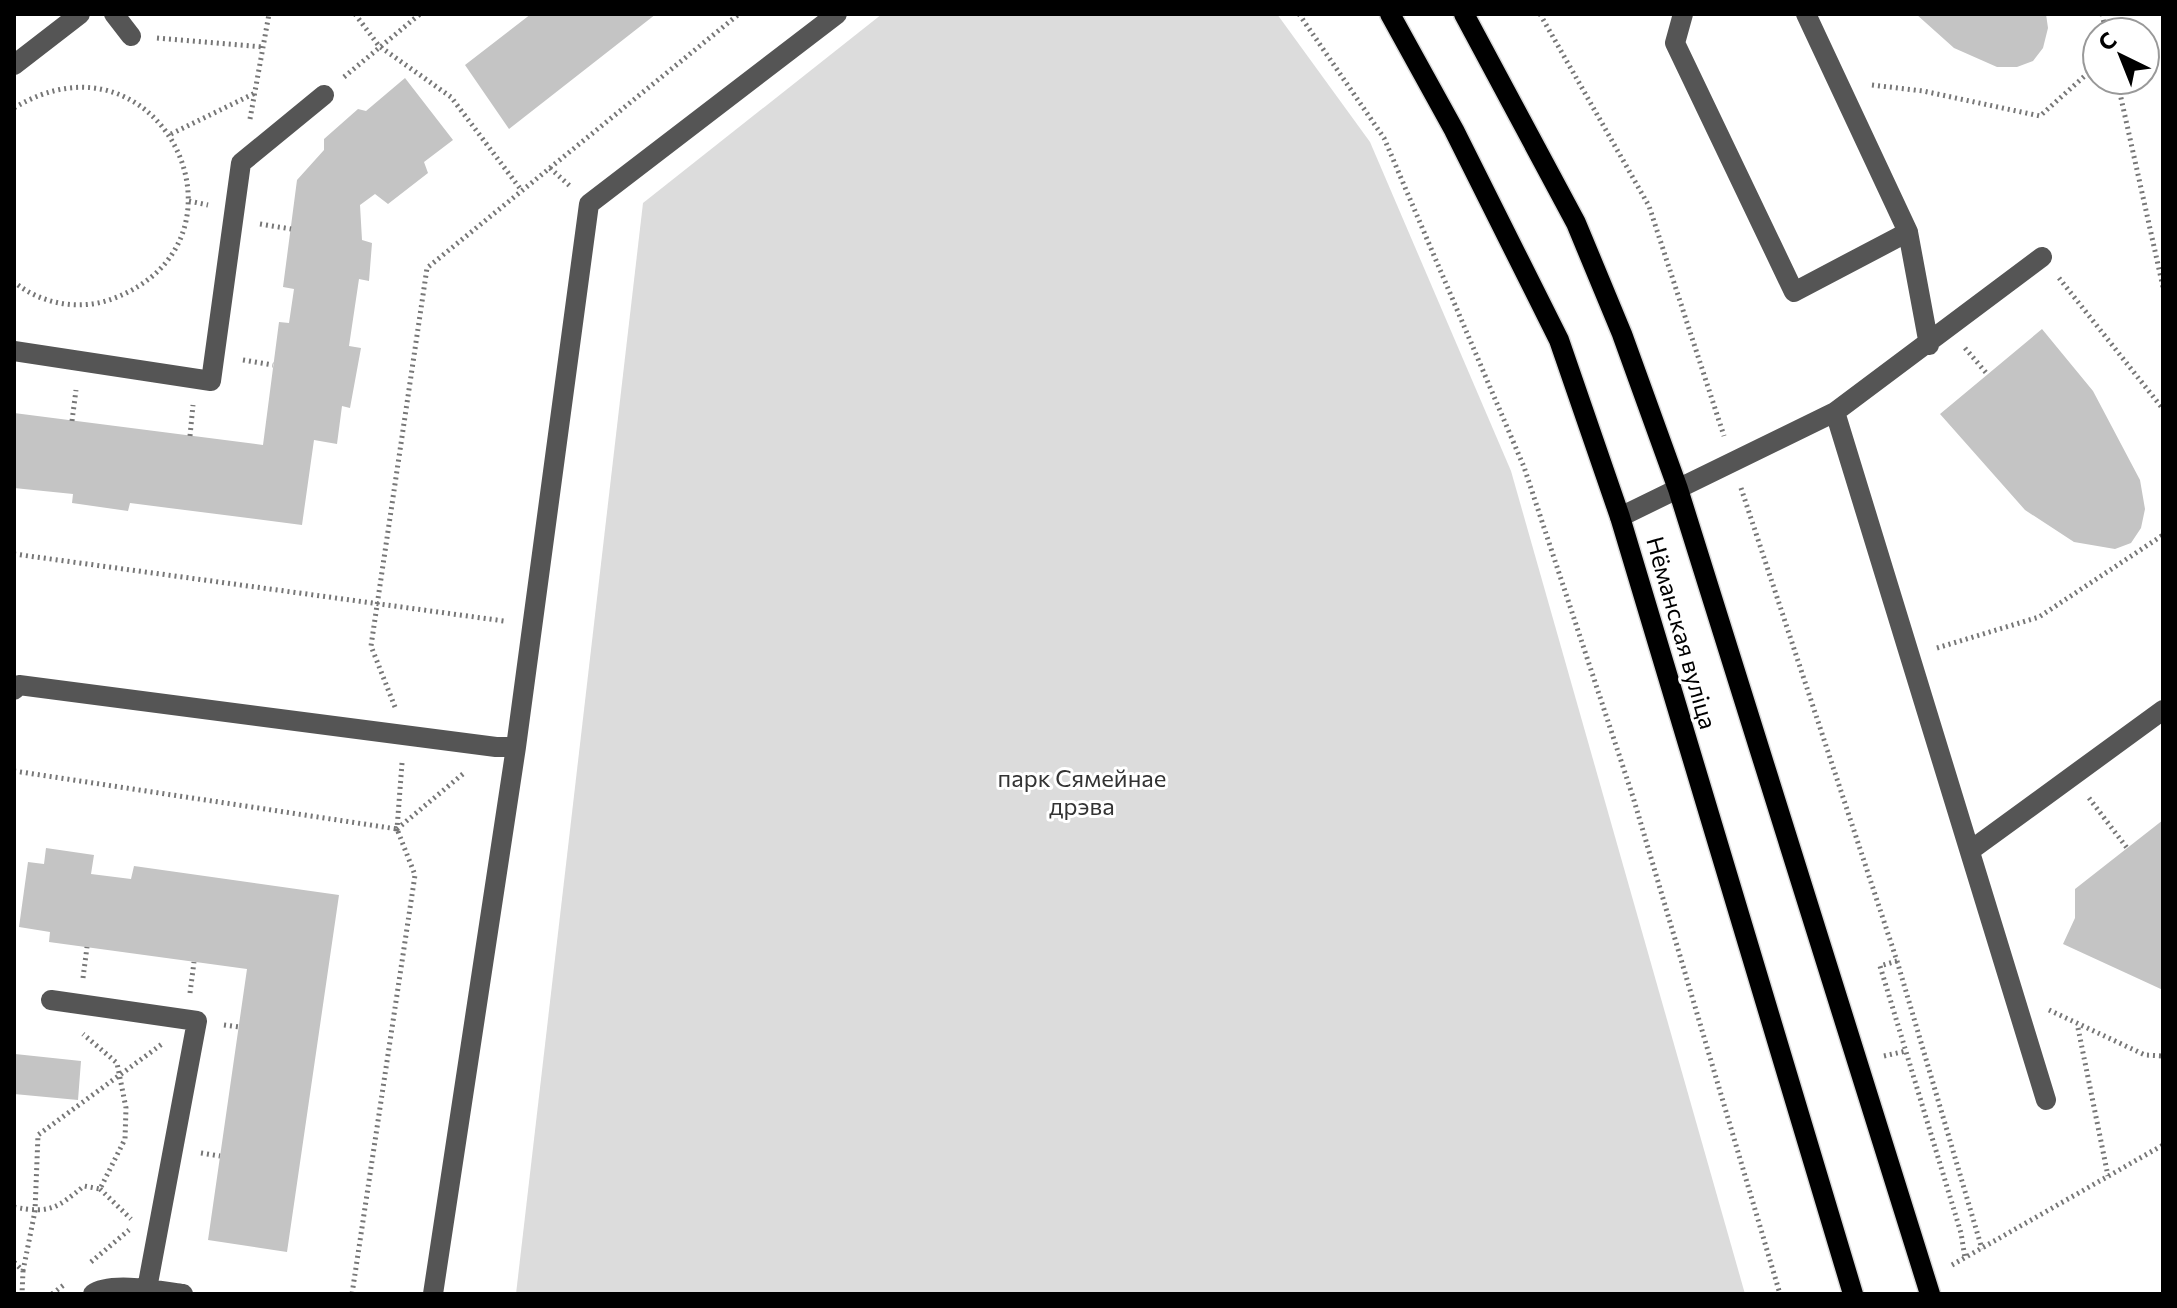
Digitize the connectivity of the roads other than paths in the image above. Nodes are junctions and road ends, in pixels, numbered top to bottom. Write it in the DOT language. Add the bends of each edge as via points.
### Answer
graph roads {
  1 [pos="80,14"];
  2 [pos="114,14"];
  3 [pos="837,14"];
  4 [pos="1390,14"];
  5 [pos="1464,14"];
  6 [pos="1683,14"];
  7 [pos="1806,14"];
  8 [pos="131,36"];
  9 [pos="14,65"];
  10 [pos="324,95"];
  11 [pos="1908,232"];
  12 [pos="2042,257"];
  13 [pos="1929,345"];
  14 [pos="14,351"];
  15 [pos="1835,412"];
  16 [pos="1678,489"];
  17 [pos="1620,517"];
  18 [pos="14,690"];
  19 [pos="2163,710"];
  20 [pos="516,747"];
  21 [pos="1971,850"];
  22 [pos="57,1001"];
  23 [pos="2046,1100"];
  24 [pos="1927,1286"];
  25 [pos="146,1291"];
  26 [pos="93,1294"];
  27 [pos="183,1294"];
  28 [pos="433,1294"];
  29 [pos="1853,1294"];
  1 -- 9 [label="lane"];
  2 -- 8 [label="lane"];
  3 -- 20 [label="lane" via="589,204"];
  4 -- 17 [label="main road, Нёманская вуліца" via="1559,340"];
  5 -- 16 [label="main road, Нёманская вуліца" via="1576,223"];
  6 -- 11 [label="lane" via="1675,43 1794,292"];
  7 -- 11 [label="lane"];
  10 -- 14 [label="lane" via="241,163 211,381"];
  11 -- 13 [label="lane"];
  12 -- 13 [label="lane"];
  13 -- 15 [label="lane"];
  15 -- 16 [label="lane"];
  15 -- 21 [label="lane"];
  16 -- 17 [label="lane"];
  16 -- 24 [label="main road, Нёманская вуліца"];
  17 -- 29 [label="main road, Нёманская вуліца"];
  18 -- 20 [label="lane" via="19,685"];
  19 -- 21 [label="lane"];
  20 -- 28 [label="lane"];
  21 -- 23 [label="lane"];
  22 -- 25 [label="lane" via="197,1021"];
  25 -- 26 [label="lane" via="100,1289"];
  25 -- 27 [label="lane"];
}
